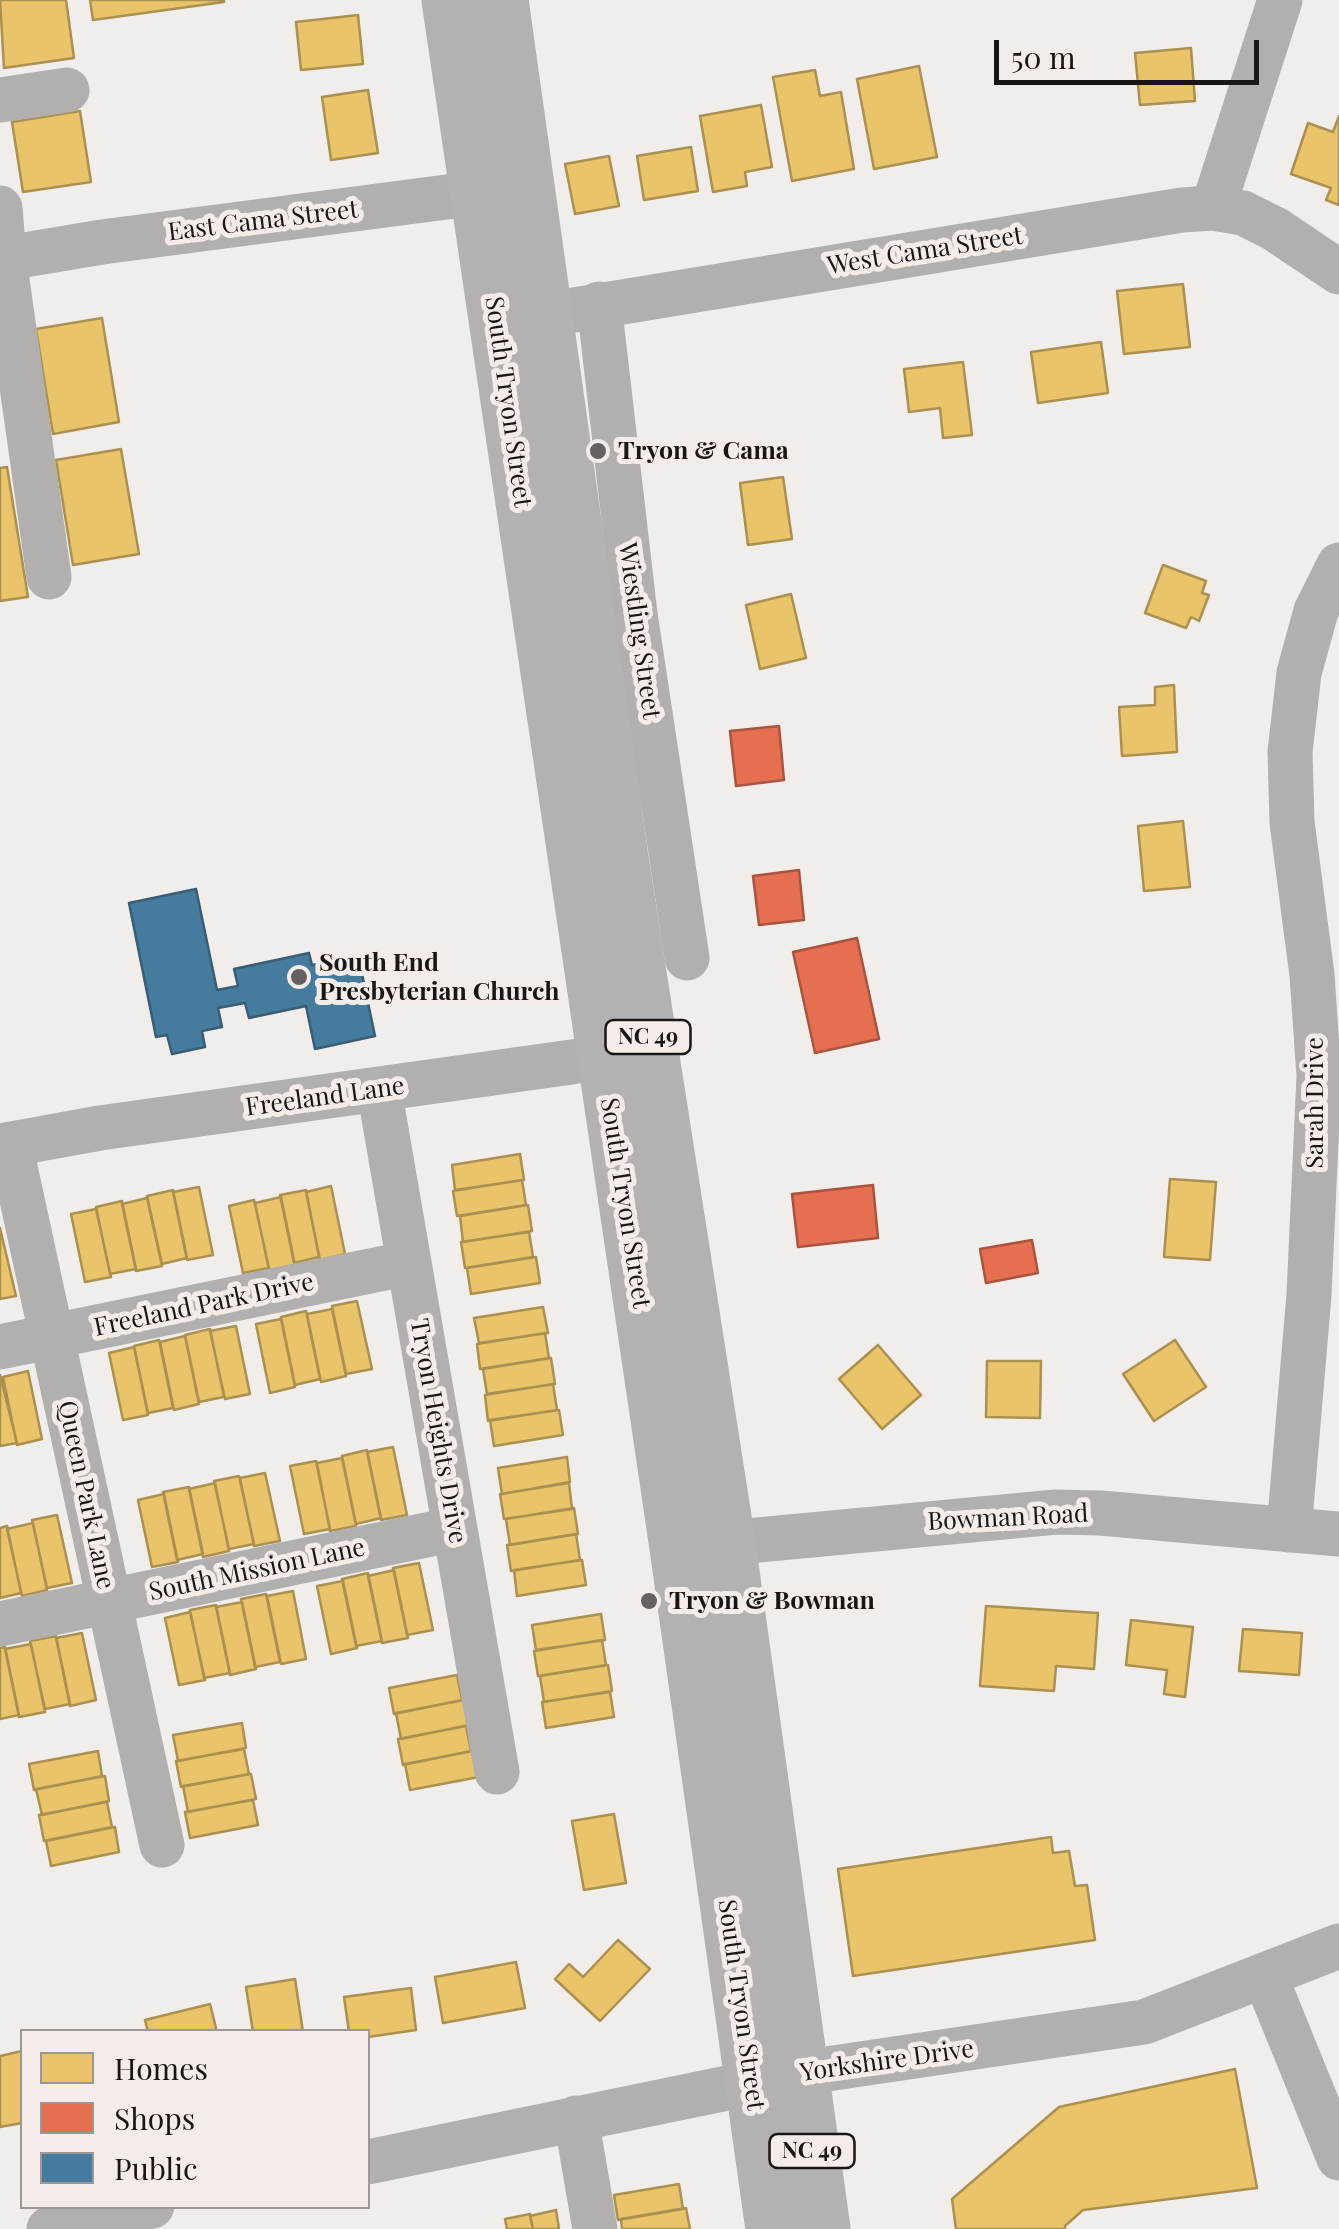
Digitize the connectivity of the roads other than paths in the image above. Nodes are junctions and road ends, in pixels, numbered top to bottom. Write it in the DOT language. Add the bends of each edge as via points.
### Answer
graph roads {
  1 [pos="449,0"];
  2 [pos="501,0"];
  3 [pos="1280,0"];
  4 [pos="67,90"];
  5 [pos="0,100"];
  6 [pos="502,190"];
  7 [pos="0,208"];
  8 [pos="1212,208"];
  9 [pos="2,259"];
  10 [pos="1339,272"];
  11 [pos="599,304"];
  12 [pos="520,319"];
  13 [pos="13,420"];
  14 [pos="1339,565"];
  15 [pos="49,577"];
  16 [pos="1320,910"];
  17 [pos="687,958"];
  18 [pos="626,1054"];
  19 [pos="379,1089"];
  20 [pos="5,1145"];
  21 [pos="409,1262"];
  22 [pos="52,1336"];
  23 [pos="0,1347"];
  24 [pos="455,1529"];
  25 [pos="1289,1530"];
  26 [pos="1339,1534"];
  27 [pos="703,1545"];
  28 [pos="109,1601"];
  29 [pos="0,1624"];
  30 [pos="497,1772"];
  31 [pos="162,1845"];
  32 [pos="1339,1946"];
  33 [pos="1265,1976"];
  34 [pos="776,2078"];
  35 [pos="576,2118"];
  36 [pos="1339,2158"];
  37 [pos="370,2162"];
  38 [pos="139,2209"];
  39 [pos="49,2229"];
  40 [pos="595,2229"];
  41 [pos="774,2229"];
  42 [pos="824,2229"];
  1 -- 6 [label="main road, South Tryon Street / NC 49"];
  2 -- 6 [label="main road, South Tryon Street / NC 49"];
  3 -- 8 [label="street"];
  4 -- 5 [label="street"];
  6 -- 9 [label="street, East Cama Street"];
  6 -- 12 [label="main road, South Tryon Street / NC 49"];
  7 -- 9 [label="street"];
  8 -- 10 [label="street, West Cama Street" via="1243,213"];
  8 -- 11 [label="street, West Cama Street"];
  9 -- 13 [label="street"];
  11 -- 12 [label="street, West Cama Street"];
  11 -- 17 [label="street, Wiestling Street" via="635,614"];
  12 -- 18 [label="main road, South Tryon Street / NC 49"];
  13 -- 15 [label="street"];
  14 -- 16 [label="street, Sarah Drive" via="1316,611 1290,752 1292,822"];
  16 -- 25 [label="street, Sarah Drive" via="1312,975 1318,1126"];
  18 -- 19 [label="street, Freeland Lane"];
  18 -- 27 [label="main road, South Tryon Street / NC 49"];
  19 -- 20 [label="street, Freeland Lane"];
  19 -- 21 [label="street, Tryon Heights Drive"];
  20 -- 22 [label="street, Queen Park Lane"];
  21 -- 22 [label="street, Freeland Park Drive"];
  21 -- 24 [label="street, Tryon Heights Drive"];
  22 -- 23 [label="street, Freeland Park Drive"];
  22 -- 28 [label="street, Queen Park Lane"];
  24 -- 28 [label="street, South Mission Lane"];
  24 -- 30 [label="street, Tryon Heights Drive"];
  25 -- 26 [label="street, Bowman Road"];
  25 -- 27 [label="street, Bowman Road" via="1056,1512"];
  27 -- 34 [label="main road, South Tryon Street / NC 49"];
  28 -- 29 [label="street, South Mission Lane"];
  28 -- 31 [label="street, Queen Park Lane"];
  32 -- 33 [label="street, Yorkshire Drive"];
  33 -- 34 [label="street, Yorkshire Drive" via="1116,2028"];
  33 -- 36 [label="street"];
  34 -- 35 [label="street, Yorkshire Drive"];
  34 -- 41 [label="main road, South Tryon Street / NC 49"];
  34 -- 42 [label="main road, South Tryon Street / NC 49"];
  35 -- 37 [label="street, Yorkshire Drive"];
  35 -- 40 [label="street"];
  38 -- 39 [label="street"];
}
